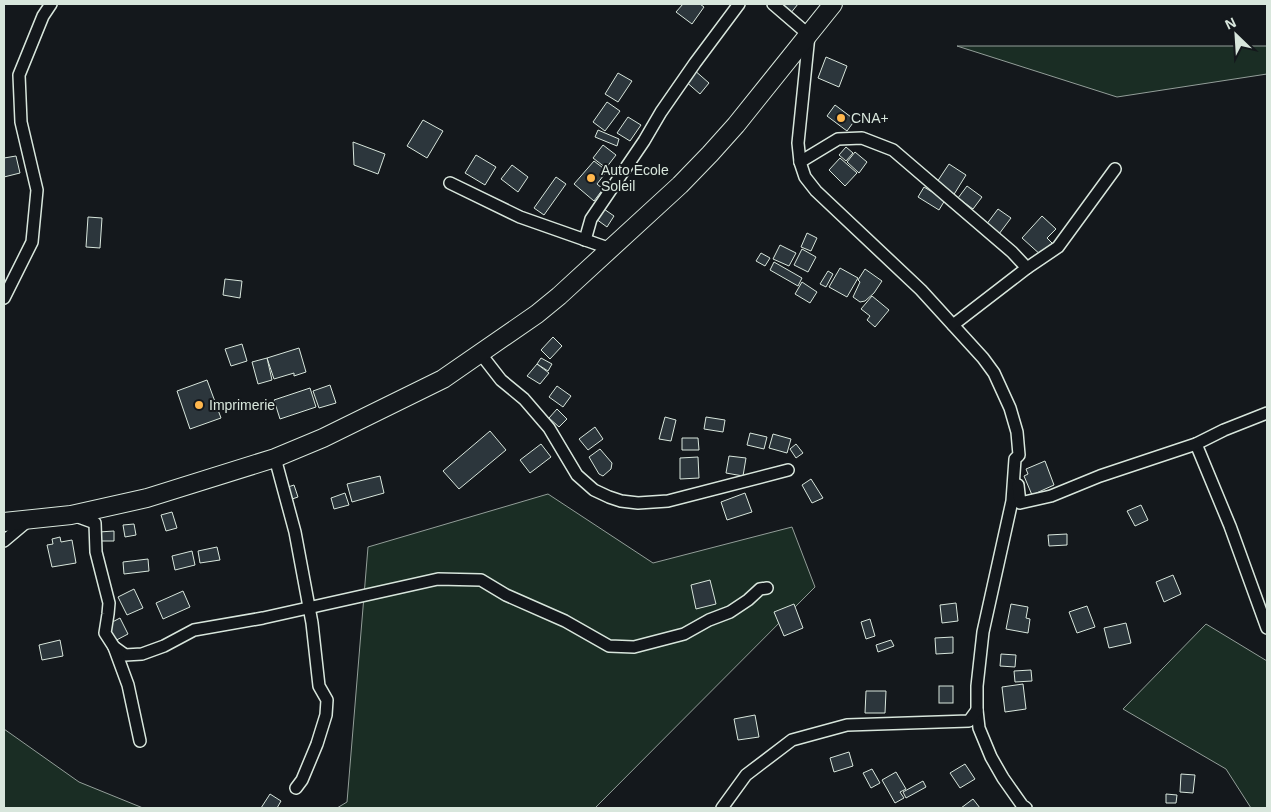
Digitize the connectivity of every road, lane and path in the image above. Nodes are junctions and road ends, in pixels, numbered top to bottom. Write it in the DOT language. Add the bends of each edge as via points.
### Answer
graph roads {
  1 [pos="52,4"];
  2 [pos="739,4"];
  3 [pos="773,4"];
  4 [pos="832,4"];
  5 [pos="809,35"];
  6 [pos="800,162"];
  7 [pos="1115,169"];
  8 [pos="450,184"];
  9 [pos="585,240"];
  10 [pos="611,249"];
  11 [pos="1026,268"];
  12 [pos="4,298"];
  13 [pos="953,325"];
  14 [pos="480,354"];
  15 [pos="1267,413"];
  16 [pos="1196,444"];
  17 [pos="275,458"];
  18 [pos="1015,458"];
  19 [pos="788,470"];
  20 [pos="71,515"];
  21 [pos="30,519"];
  22 [pos="4,522"];
  23 [pos="4,541"];
  24 [pos="767,588"];
  25 [pos="309,608"];
  26 [pos="1267,628"];
  27 [pos="114,647"];
  28 [pos="977,710"];
  29 [pos="140,741"];
  30 [pos="296,788"];
  31 [pos="722,808"];
  32 [pos="1026,808"];
  1 -- 12 [label="street" via="43,16 18,75 21,122 37,190 32,242"];
  2 -- 9 [label="street" via="684,79 591,219"];
  3 -- 5 [label="street"];
  4 -- 5 [label="highway"];
  5 -- 6 [label="street" via="798,143"];
  5 -- 10 [label="highway" via="710,154"];
  6 -- 11 [label="street" via="838,139 862,138 893,150 1012,252"];
  6 -- 13 [label="street" via="805,177 816,191 921,290"];
  7 -- 11 [label="street" via="1058,247"];
  8 -- 9 [label="street" via="520,218"];
  9 -- 10 [label="street"];
  10 -- 14 [label="highway" via="537,314"];
  11 -- 13 [label="street"];
  13 -- 18 [label="street" via="983,358 1003,391 1017,432 1019,455"];
  14 -- 17 [label="highway" via="430,386 324,438"];
  14 -- 19 [label="street" via="549,428 577,475 608,497 638,503 668,501"];
  15 -- 16 [label="street"];
  16 -- 18 [label="street" via="1100,476 1052,496 1020,503"];
  16 -- 26 [label="street"];
  17 -- 20 [label="highway" via="147,498"];
  17 -- 25 [label="street" via="295,532"];
  18 -- 28 [label="street" via="1012,501 983,632"];
  20 -- 21 [label="highway"];
  20 -- 27 [label="street" via="95,523 96,552 109,603 105,633"];
  21 -- 22 [label="highway"];
  21 -- 23 [label="street"];
  24 -- 25 [label="street" via="760,589 730,612 684,634 634,648 609,646 481,580 438,579"];
  25 -- 27 [label="street" via="194,630 142,654 126,655"];
  25 -- 30 [label="street" via="319,686 327,700 326,715 317,744"];
  27 -- 29 [label="street" via="128,686"];
  28 -- 31 [label="street" via="969,720 847,725 792,740 746,775"];
  28 -- 32 [label="street" via="979,728 991,757"];
}
